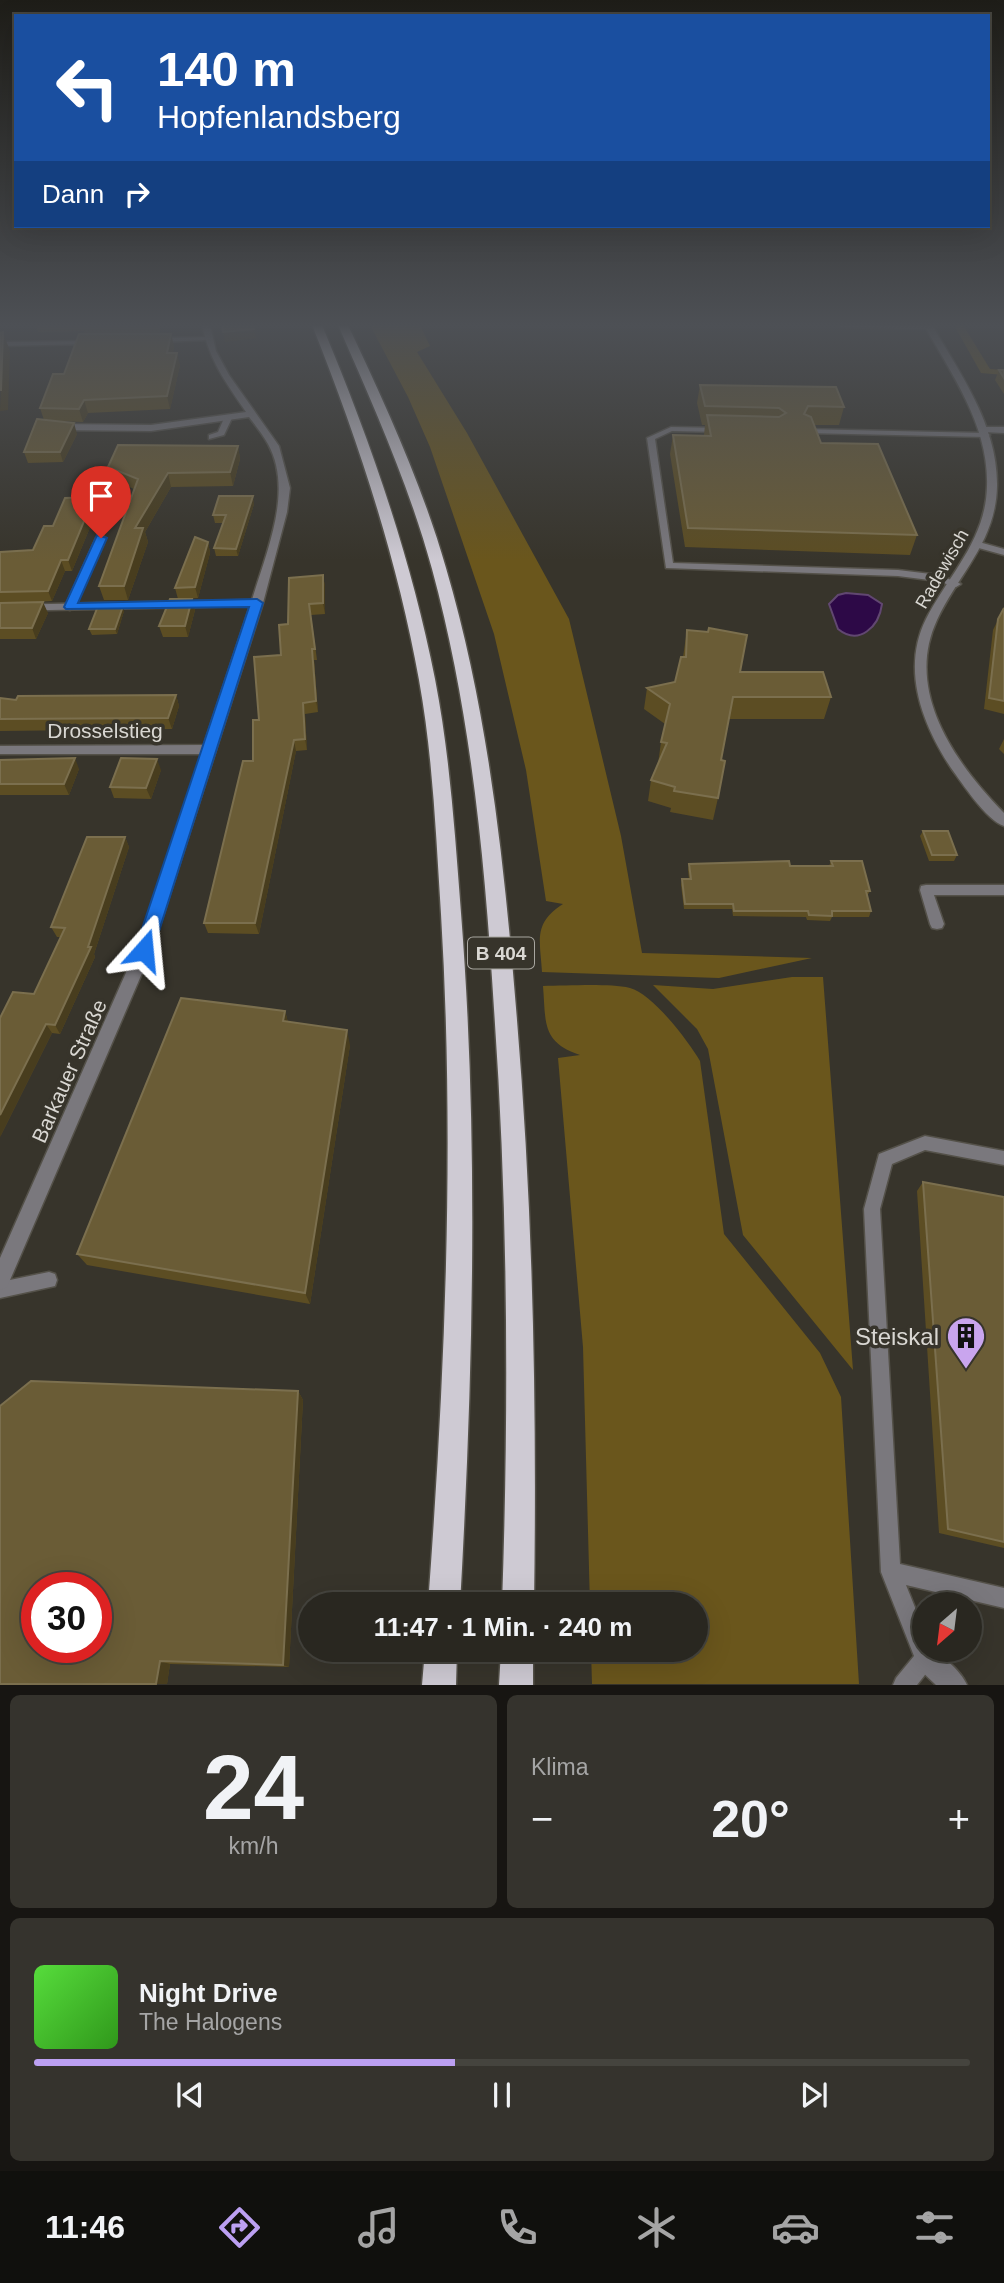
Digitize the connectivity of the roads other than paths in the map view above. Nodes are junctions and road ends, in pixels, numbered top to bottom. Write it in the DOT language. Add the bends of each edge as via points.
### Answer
graph roads {
  1 [pos="243,404"];
  2 [pos="347,404"];
  3 [pos="376,404"];
  4 [pos="972,404"];
  5 [pos="250,414"];
  6 [pos="228,418"];
  7 [pos="45,426"];
  8 [pos="736,430"];
  9 [pos="1004,430"];
  10 [pos="805,431"];
  11 [pos="985,432"];
  12 [pos="212,437"];
  13 [pos="101,538"];
  14 [pos="979,545"];
  15 [pos="1004,552"];
  16 [pos="956,584"];
  17 [pos="257,603"];
  18 [pos="70,607"];
  19 [pos="0,608"];
  20 [pos="210,749"];
  21 [pos="0,750"];
  22 [pos="1004,821"];
  23 [pos="1004,890"];
  24 [pos="937,924"];
  25 [pos="1004,1158"];
  26 [pos="0,1280"];
  27 [pos="49,1280"];
  28 [pos="0,1290"];
  29 [pos="891,1572"];
  30 [pos="445,1592"];
  31 [pos="518,1592"];
  32 [pos="1004,1598"];
  33 [pos="912,1626"];
  34 [pos="440,1662"];
  35 [pos="517,1662"];
  36 [pos="923,1662"];
  37 [pos="927,1662"];
  38 [pos="439,1685"];
  39 [pos="516,1685"];
  40 [pos="904,1685"];
  41 [pos="955,1685"];
  1 -- 5 [label="street, Barkauer Straße"];
  2 -- 30 [label="highway, B 404" via="399,554 427,681 456,968 460,1241"];
  3 -- 31 [label="highway, B 404" via="439,568 475,727 492,849 519,1226"];
  4 -- 11 [label="street, Radewisch"];
  5 -- 6 [label="street"];
  5 -- 17 [label="street, Barkauer Straße" via="274,446 285,488"];
  6 -- 7 [label="street" via="151,428"];
  6 -- 12 [label="lane" via="221,433"];
  8 -- 16 [label="lane" via="671,429 652,438 669,566 898,573"];
  9 -- 11 [label="street"];
  10 -- 11 [label="lane"];
  11 -- 14 [label="street, Radewisch" via="992,489"];
  13 -- 18 [label="lane"];
  14 -- 15 [label="street"];
  14 -- 16 [label="street, Radewisch"];
  16 -- 22 [label="street, Radewisch" via="926,636 924,691 935,730 953,763"];
  17 -- 18 [label="street"];
  17 -- 20 [label="street, Barkauer Straße"];
  18 -- 19 [label="street"];
  20 -- 21 [label="street, Drosselstieg"];
  20 -- 26 [label="street, Barkauer Straße" via="144,950"];
  23 -- 24 [label="lane" via="926,890"];
  25 -- 29 [label="lane" via="925,1143 885,1159 872,1209"];
  27 -- 28 [label="lane"];
  29 -- 32 [label="lane"];
  29 -- 33 [label="lane"];
  34 -- 38 [label="highway"];
  35 -- 39 [label="highway"];
  36 -- 40 [label="lane"];
  37 -- 41 [label="street"];
}
